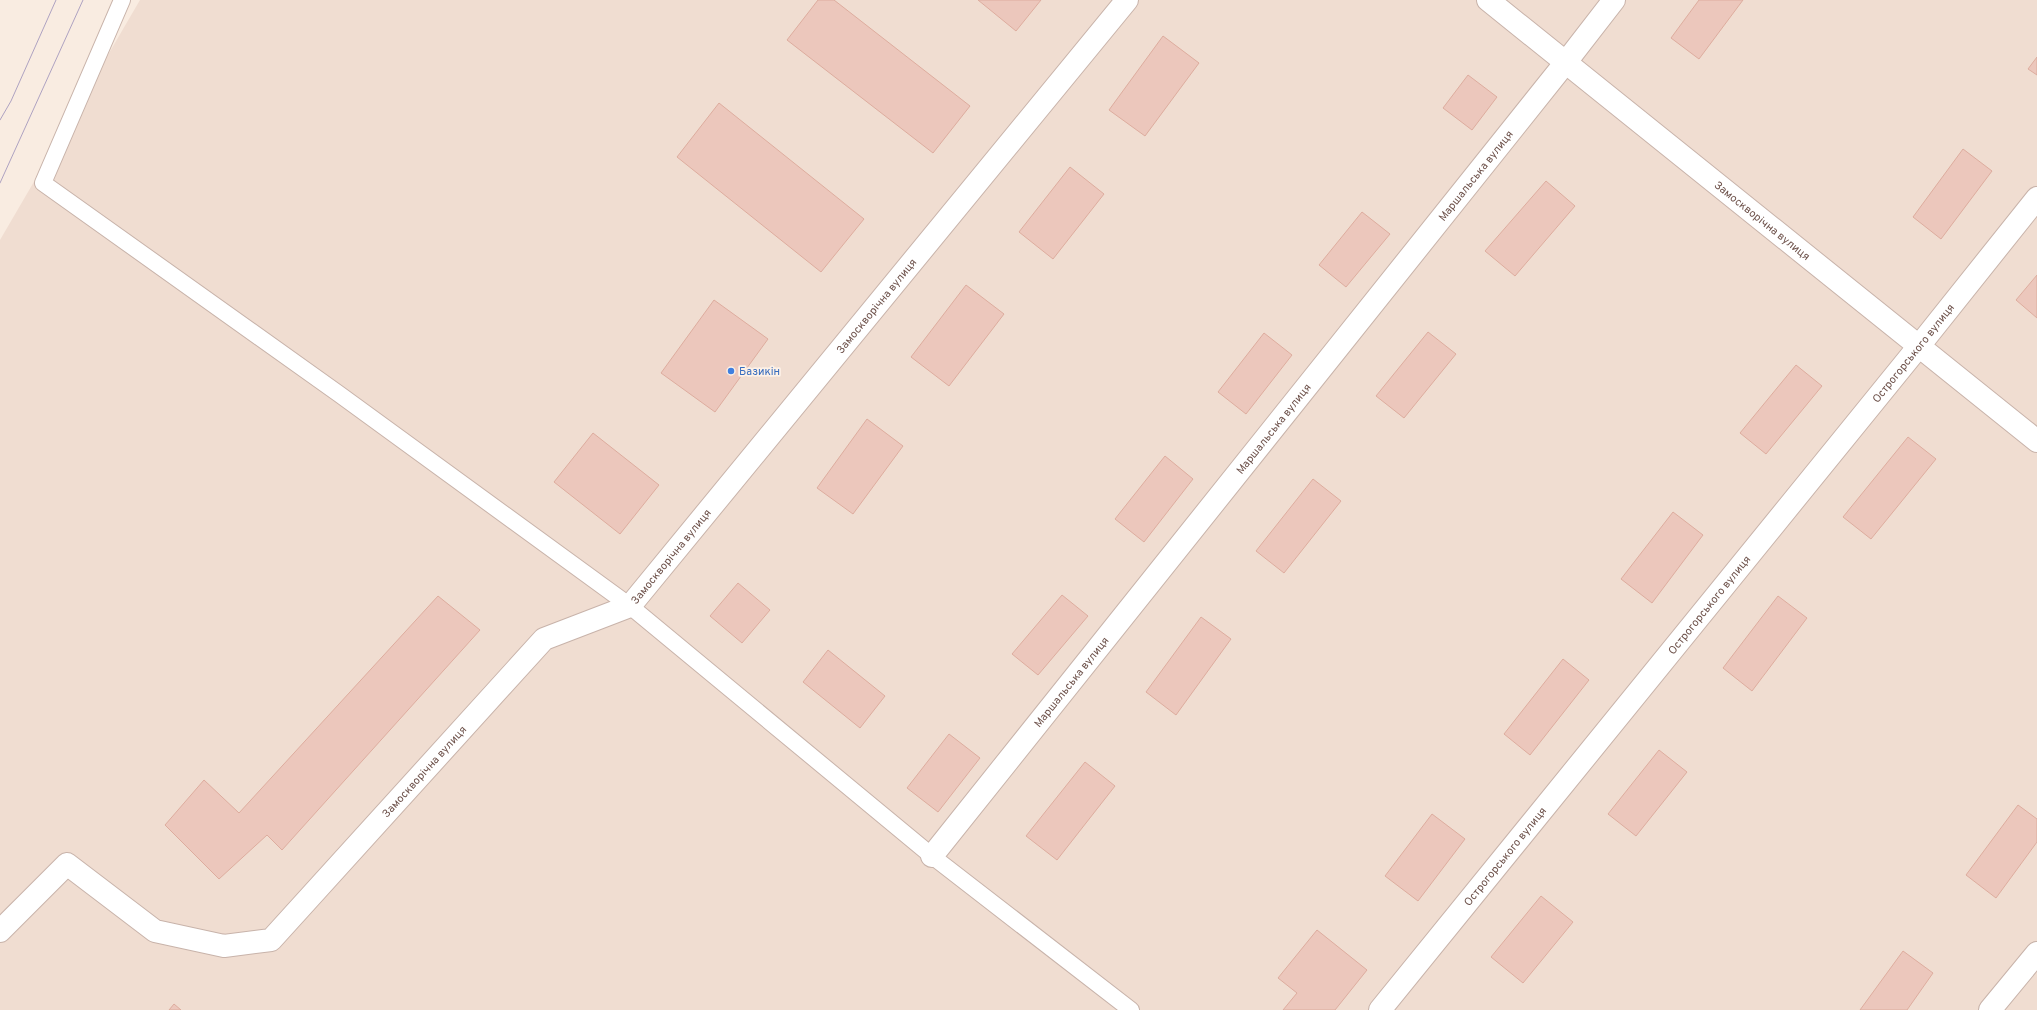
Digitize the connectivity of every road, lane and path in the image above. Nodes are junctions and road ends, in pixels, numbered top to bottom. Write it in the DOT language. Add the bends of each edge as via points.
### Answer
graph roads {
  1 [pos="122,0"];
  2 [pos="1127,0"];
  3 [pos="1488,0"];
  4 [pos="1614,0"];
  5 [pos="1566,62"];
  6 [pos="2037,198"];
  7 [pos="1919,346"];
  8 [pos="2037,441"];
  9 [pos="630,606"];
  10 [pos="932,856"];
  11 [pos="0,931"];
  12 [pos="2037,953"];
  13 [pos="1131,1010"];
  14 [pos="1380,1010"];
  15 [pos="1990,1010"];
  1 -- 9 [label="lane" via="43,183 340,394"];
  2 -- 9 [label="street, Замоскворічна вулиця"];
  3 -- 5 [label="street, Замоскворічна вулиця"];
  4 -- 5 [label="street, Маршальська вулиця"];
  5 -- 7 [label="street, Замоскворічна вулиця"];
  5 -- 10 [label="street, Маршальська вулиця"];
  6 -- 7 [label="street, Острогорського вулиця"];
  7 -- 8 [label="street, Замоскворічна вулиця"];
  7 -- 14 [label="street, Острогорського вулиця"];
  9 -- 10 [label="lane"];
  9 -- 11 [label="street, Замоскворічна вулиця" via="544,639 271,940 224,946 155,931 67,864"];
  10 -- 13 [label="lane"];
  12 -- 15 [label="street"];
}
